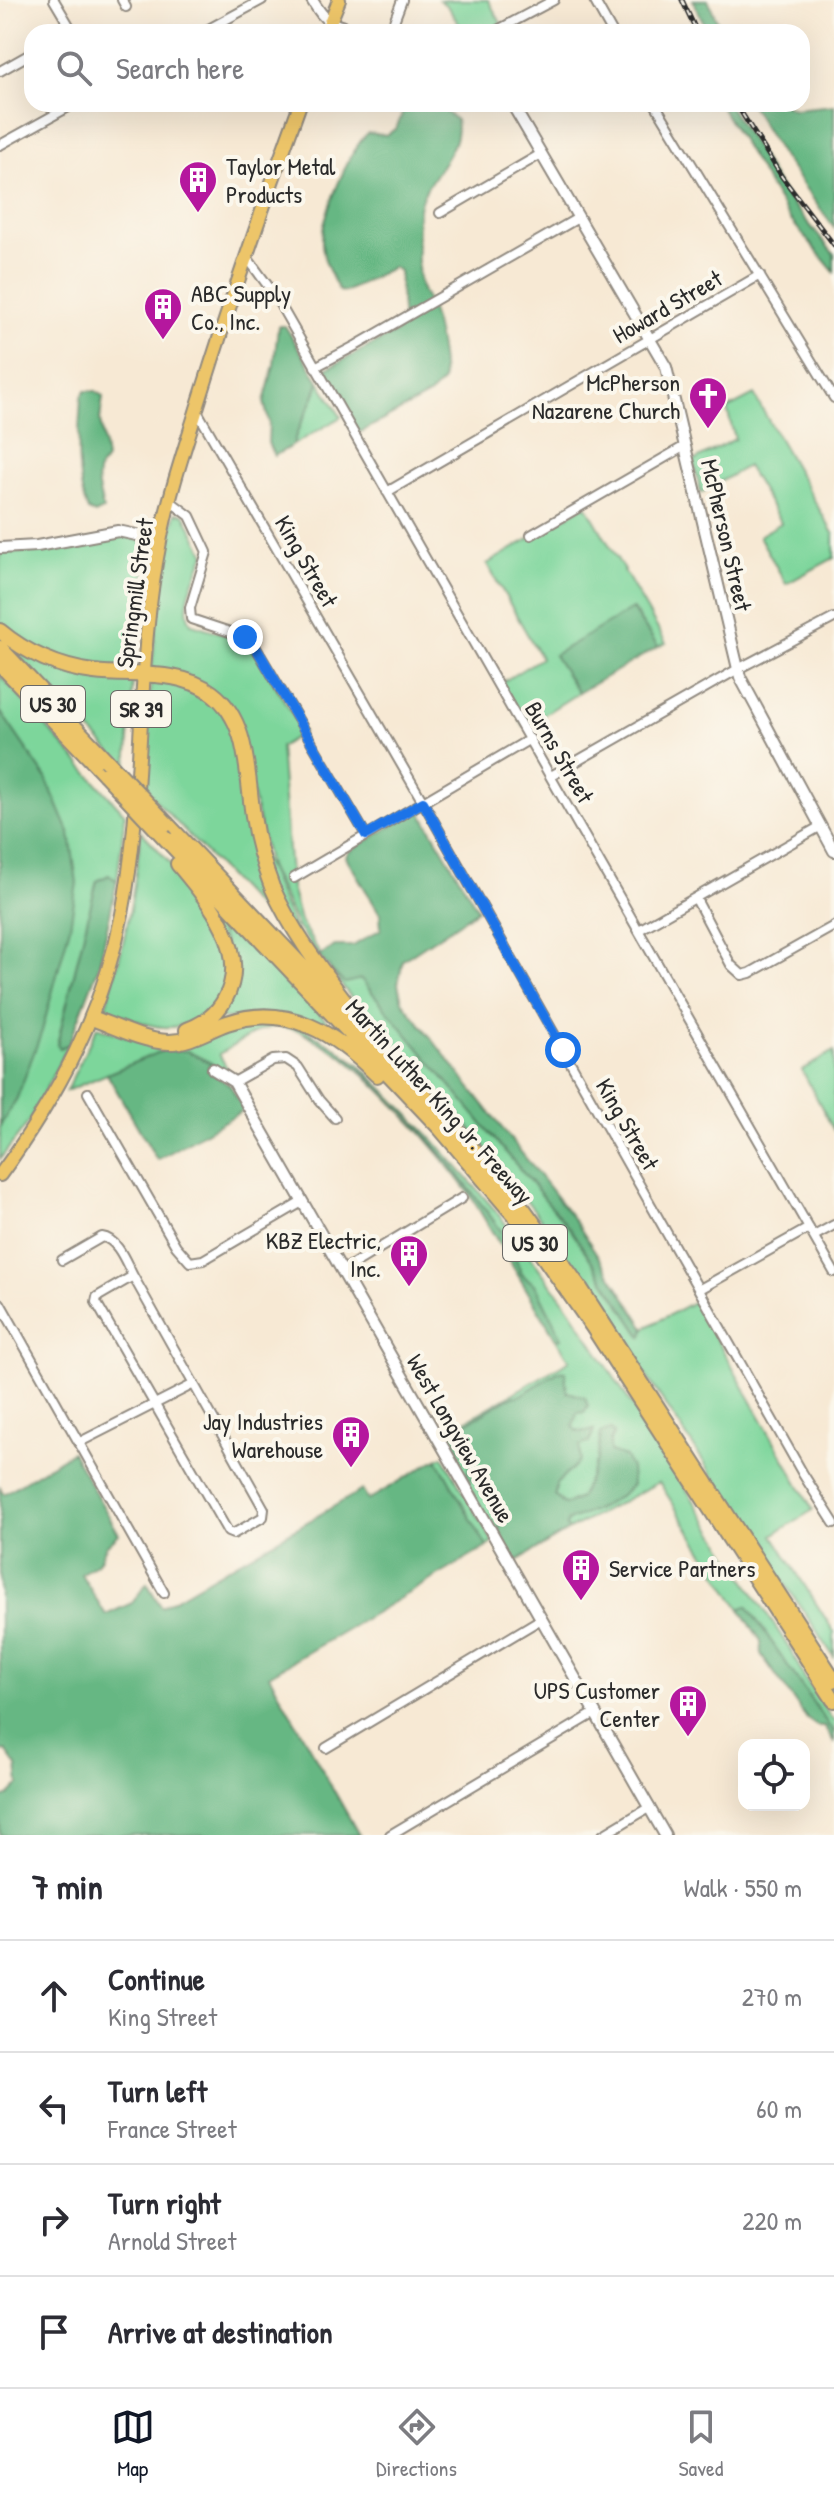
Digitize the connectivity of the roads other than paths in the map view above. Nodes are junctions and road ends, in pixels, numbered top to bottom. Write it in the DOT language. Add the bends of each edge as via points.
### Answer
graph roads {
  1 [pos="54,0"];
  2 [pos="262,0"];
  3 [pos="312,0"];
  4 [pos="339,0"];
  5 [pos="402,0"];
  6 [pos="554,0"];
  7 [pos="594,0"];
  8 [pos="68,24"];
  9 [pos="218,24"];
  10 [pos="326,24"];
  11 [pos="330,24"];
  12 [pos="393,24"];
  13 [pos="509,24"];
  14 [pos="608,24"];
  15 [pos="24,58"];
  16 [pos="0,71"];
  17 [pos="60,112"];
  18 [pos="297,112"];
  19 [pos="517,112"];
  20 [pos="660,112"];
  21 [pos="0,145"];
  22 [pos="541,154"];
  23 [pos="440,213"];
  24 [pos="578,218"];
  25 [pos="245,255"];
  26 [pos="760,275"];
  27 [pos="649,340"];
  28 [pos="315,367"];
  29 [pos="834,398"];
  30 [pos="197,411"];
  31 [pos="685,446"];
  32 [pos="387,492"];
  33 [pos="170,501"];
  34 [pos="531,535"];
  35 [pos="160,540"];
  36 [pos="0,548"];
  37 [pos="834,618"];
  38 [pos="0,631"];
  39 [pos="0,648"];
  40 [pos="0,664"];
  41 [pos="738,669"];
  42 [pos="144,674"];
  43 [pos="530,739"];
  44 [pos="105,772"];
  45 [pos="551,776"];
  46 [pos="423,802"];
  47 [pos="821,826"];
  48 [pos="366,835"];
  49 [pos="166,836"];
  50 [pos="834,851"];
  51 [pos="294,878"];
  52 [pos="696,899"];
  53 [pos="834,926"];
  54 [pos="639,930"];
  55 [pos="93,1013"];
  56 [pos="213,1069"];
  57 [pos="234,1082"];
  58 [pos="88,1093"];
  59 [pos="335,1118"];
  60 [pos="476,1152"];
  61 [pos="0,1175"];
  62 [pos="462,1198"];
  63 [pos="302,1202"];
  64 [pos="834,1225"];
  65 [pos="811,1232"];
  66 [pos="62,1260"];
  67 [pos="554,1269"];
  68 [pos="342,1271"];
  69 [pos="834,1272"];
  70 [pos="133,1276"];
  71 [pos="700,1289"];
  72 [pos="0,1303"];
  73 [pos="194,1384"];
  74 [pos="155,1404"];
  75 [pos="80,1442"];
  76 [pos="834,1523"];
  77 [pos="164,1593"];
  78 [pos="789,1610"];
  79 [pos="541,1619"];
  80 [pos="806,1658"];
  81 [pos="834,1668"];
  82 [pos="834,1680"];
  83 [pos="834,1700"];
  84 [pos="834,1711"];
  85 [pos="595,1713"];
  86 [pos="326,1748"];
  87 [pos="650,1807"];
  88 [pos="390,1835"];
  89 [pos="603,1835"];
  90 [pos="665,1835"];
  1 -- 8 [label="street"];
  2 -- 9 [label="street"];
  3 -- 10 [label="street"];
  4 -- 11 [label="main road"];
  5 -- 12 [label="street"];
  6 -- 13 [label="street"];
  7 -- 14 [label="street"];
  15 -- 16 [label="street"];
  17 -- 21 [label="street"];
  18 -- 25 [label="main road, Springmill Street / SR 39"];
  19 -- 22 [label="street, McPherson Street"];
  20 -- 26 [label="street"];
  22 -- 23 [label="street"];
  22 -- 24 [label="street, McPherson Street"];
  24 -- 27 [label="street, McPherson Street"];
  24 -- 28 [label="street"];
  25 -- 28 [label="street, Burns Street"];
  25 -- 30 [label="main road, Springmill Street / SR 39"];
  26 -- 27 [label="street, Howard Street"];
  26 -- 29 [label="street"];
  27 -- 31 [label="street, McPherson Street" via="666,367"];
  27 -- 32 [label="street, Howard Street"];
  28 -- 32 [label="street, Burns Street"];
  30 -- 33 [label="main road, Springmill Street / SR 39"];
  30 -- 46 [label="street, King Street"];
  31 -- 34 [label="street"];
  31 -- 41 [label="street, McPherson Street"];
  32 -- 43 [label="street, Burns Street"];
  33 -- 35 [label="main road, Springmill Street / SR 39"];
  33 -- 48 [label="street" via="190,516 207,552 191,619 245,637 255,646"];
  35 -- 36 [label="street" via="118,531"];
  35 -- 42 [label="main road, Springmill Street / SR 39"];
  37 -- 41 [label="street"];
  38 -- 42 [label="highway" via="64,666"];
  39 -- 44 [label="highway, Martin Luther King Jr. Freeway / US 30"];
  40 -- 44 [label="highway, Martin Luther King Jr. Freeway / US 30"];
  41 -- 45 [label="street"];
  41 -- 47 [label="street, McPherson Street"];
  42 -- 55 [label="main road, Springmill Street / SR 39" via="126,886 115,945"];
  42 -- 60 [label="highway" via="199,685 224,703 242,738 260,848 286,916 348,1004 460,1124"];
  43 -- 45 [label="street, Burns Street"];
  43 -- 46 [label="street"];
  44 -- 49 [label="highway, Martin Luther King Jr. Freeway / US 30, bridge"];
  45 -- 54 [label="street, Burns Street"];
  46 -- 48 [label="street"];
  46 -- 71 [label="street, King Street"];
  47 -- 50 [label="street, McPherson Street"];
  47 -- 52 [label="street"];
  48 -- 51 [label="street"];
  49 -- 55 [label="highway" via="224,931 233,955 232,985 213,1016 183,1031 155,1031"];
  49 -- 60 [label="highway, Martin Luther King Jr. Freeway / US 30"];
  49 -- 67 [label="highway, Martin Luther King Jr. Freeway / US 30" via="454,1143"];
  52 -- 53 [label="street" via="731,965 742,975"];
  52 -- 54 [label="street"];
  54 -- 65 [label="street, Burns Street"];
  55 -- 61 [label="main road, Springmill Street / SR 39" via="48,1106"];
  55 -- 67 [label="highway" via="145,1038 166,1042 259,1017 296,1020 321,1030 349,1048 395,1093"];
  56 -- 57 [label="street, West Longview Avenue"];
  57 -- 59 [label="street" via="273,1060 286,1059 298,1067"];
  57 -- 63 [label="street, West Longview Avenue"];
  58 -- 63 [label="street" via="190,1262 203,1260"];
  60 -- 78 [label="highway, Martin Luther King Jr. Freeway / US 30" via="580,1288"];
  62 -- 68 [label="street"];
  63 -- 68 [label="street, West Longview Avenue"];
  64 -- 65 [label="street"];
  65 -- 69 [label="street, Burns Street"];
  65 -- 71 [label="street"];
  66 -- 70 [label="street" via="108,1237"];
  67 -- 80 [label="highway, Martin Luther King Jr. Freeway / US 30"];
  68 -- 79 [label="street, West Longview Avenue"];
  70 -- 73 [label="street"];
  70 -- 74 [label="street" via="95,1299"];
  71 -- 76 [label="street, King Street"];
  72 -- 75 [label="street"];
  73 -- 74 [label="street"];
  73 -- 74 [label="street" via="264,1509 263,1517 233,1534"];
  74 -- 75 [label="street"];
  75 -- 77 [label="street"];
  78 -- 81 [label="highway"];
  78 -- 82 [label="highway, Martin Luther King Jr. Freeway / US 30"];
  79 -- 85 [label="street, West Longview Avenue"];
  79 -- 86 [label="street"];
  80 -- 83 [label="highway, Martin Luther King Jr. Freeway / US 30"];
  80 -- 84 [label="highway"];
  85 -- 87 [label="street, West Longview Avenue"];
  85 -- 88 [label="street"];
  87 -- 89 [label="street"];
  87 -- 90 [label="street, West Longview Avenue"];
}
